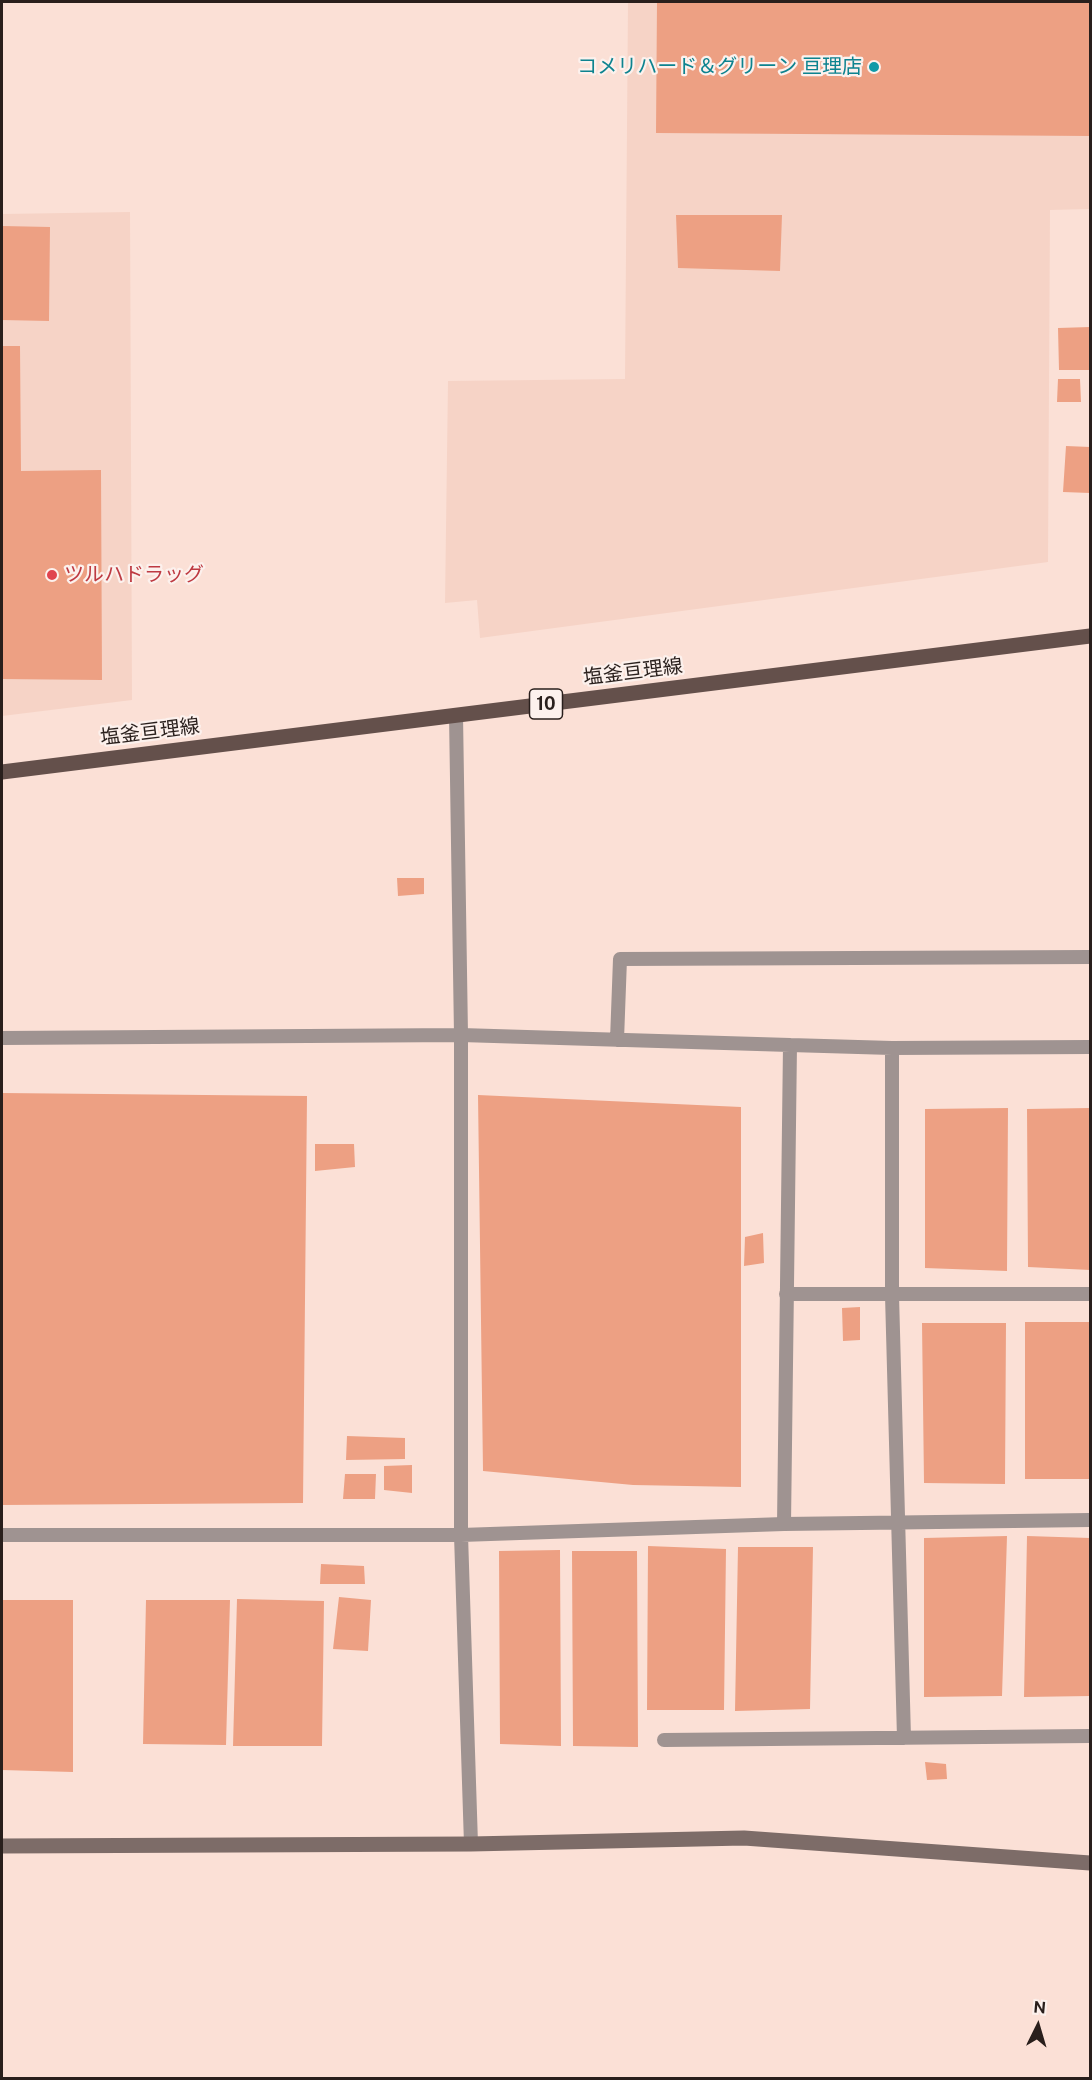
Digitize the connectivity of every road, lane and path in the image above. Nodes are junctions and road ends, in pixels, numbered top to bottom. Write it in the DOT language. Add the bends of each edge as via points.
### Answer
graph roads {
  1 [pos="1090,636"];
  2 [pos="456,715"];
  3 [pos="2,772"];
  4 [pos="1090,957"];
  5 [pos="461,1035"];
  6 [pos="2,1038"];
  7 [pos="617,1040"];
  8 [pos="790,1045"];
  9 [pos="1090,1047"];
  10 [pos="892,1048"];
  11 [pos="786,1294"];
  12 [pos="1090,1294"];
  13 [pos="892,1295"];
  14 [pos="1090,1520"];
  15 [pos="784,1524"];
  16 [pos="900,1524"];
  17 [pos="2,1535"];
  18 [pos="461,1535"];
  19 [pos="1090,1736"];
  20 [pos="904,1738"];
  21 [pos="664,1740"];
  22 [pos="471,1844"];
  23 [pos="2,1846"];
  24 [pos="1090,1863"];
  1 -- 2 [label="main road, 塩釜亘理線 / 10"];
  2 -- 3 [label="main road, 塩釜亘理線 / 10"];
  2 -- 5 [label="lane"];
  4 -- 7 [label="lane" via="620,958"];
  5 -- 6 [label="lane"];
  5 -- 7 [label="lane"];
  5 -- 18 [label="lane"];
  7 -- 8 [label="lane"];
  8 -- 10 [label="lane"];
  8 -- 11 [label="lane"];
  9 -- 10 [label="lane"];
  10 -- 13 [label="lane"];
  11 -- 13 [label="lane"];
  11 -- 15 [label="lane"];
  12 -- 13 [label="lane"];
  13 -- 16 [label="lane"];
  14 -- 16 [label="lane"];
  15 -- 16 [label="lane"];
  15 -- 18 [label="lane"];
  16 -- 20 [label="lane"];
  17 -- 18 [label="lane"];
  18 -- 22 [label="lane"];
  19 -- 20 [label="lane"];
  20 -- 21 [label="lane"];
  22 -- 23 [label="street"];
  22 -- 24 [label="street" via="744,1838"];
}
